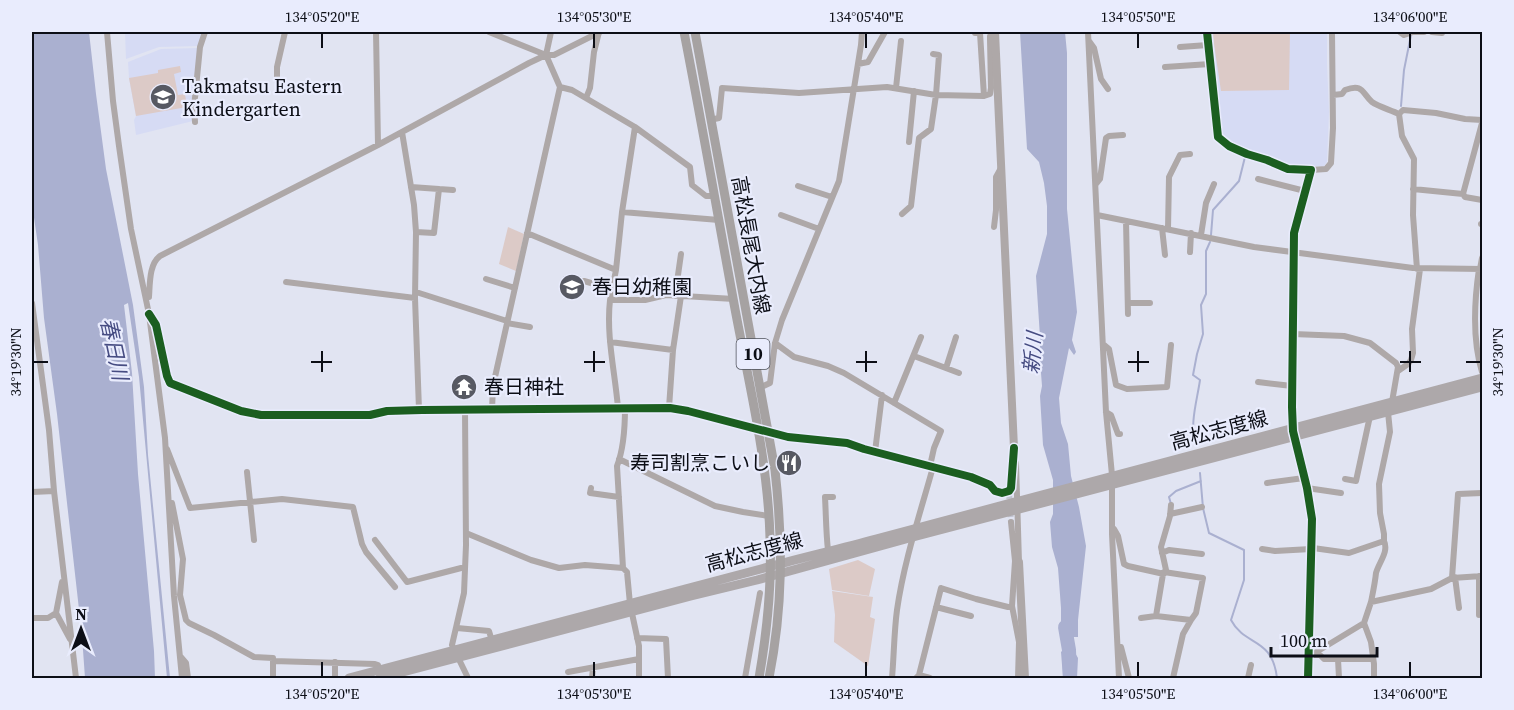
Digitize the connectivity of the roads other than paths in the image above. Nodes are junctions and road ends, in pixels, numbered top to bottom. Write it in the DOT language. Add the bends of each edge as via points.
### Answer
graph roads {
  1 [pos="107,32"];
  2 [pos="205,32"];
  3 [pos="285,32"];
  4 [pos="376,32"];
  5 [pos="489,32"];
  6 [pos="551,32"];
  7 [pos="600,32"];
  8 [pos="684,32"];
  9 [pos="695,32"];
  10 [pos="862,32"];
  11 [pos="885,32"];
  12 [pos="995,32"];
  13 [pos="1088,32"];
  14 [pos="1207,32"];
  15 [pos="1332,32"];
  16 [pos="1400,32"];
  17 [pos="1424,32"];
  18 [pos="1432,32"];
  19 [pos="1442,32"];
  20 [pos="975,33"];
  21 [pos="1088,40"];
  22 [pos="901,41"];
  23 [pos="1208,45"];
  24 [pos="1180,46"];
  25 [pos="933,54"];
  26 [pos="546,55"];
  27 [pos="858,64"];
  28 [pos="1210,64"];
  29 [pos="1165,67"];
  30 [pos="277,80"];
  31 [pos="560,87"];
  32 [pos="722,88"];
  33 [pos="896,88"];
  34 [pos="853,89"];
  35 [pos="1108,89"];
  36 [pos="705,91"];
  37 [pos="914,91"];
  38 [pos="936,95"];
  39 [pos="1333,95"];
  40 [pos="984,96"];
  41 [pos="586,98"];
  42 [pos="1399,114"];
  43 [pos="710,120"];
  44 [pos="195,122"];
  45 [pos="1482,122"];
  46 [pos="635,128"];
  47 [pos="402,132"];
  48 [pos="1123,135"];
  49 [pos="909,142"];
  50 [pos="378,145"];
  51 [pos="1190,154"];
  52 [pos="1001,168"];
  53 [pos="1311,170"];
  54 [pos="1258,179"];
  55 [pos="1215,183"];
  56 [pos="1096,184"];
  57 [pos="798,186"];
  58 [pos="411,187"];
  59 [pos="439,189"];
  60 [pos="1413,189"];
  61 [pos="453,190"];
  62 [pos="1305,191"];
  63 [pos="1463,194"];
  64 [pos="715,196"];
  65 [pos="832,197"];
  66 [pos="1482,200"];
  67 [pos="622,212"];
  68 [pos="902,214"];
  69 [pos="781,215"];
  70 [pos="1097,215"];
  71 [pos="719,220"];
  72 [pos="1126,221"];
  73 [pos="994,227"];
  74 [pos="1165,229"];
  75 [pos="819,230"];
  76 [pos="416,232"];
  77 [pos="527,233"];
  78 [pos="1191,233"];
  79 [pos="1201,235"];
  80 [pos="1190,252"];
  81 [pos="1293,252"];
  82 [pos="681,254"];
  83 [pos="1165,255"];
  84 [pos="1482,258"];
  85 [pos="1419,269"];
  86 [pos="1481,269"];
  87 [pos="616,270"];
  88 [pos="486,279"];
  89 [pos="584,281"];
  90 [pos="286,282"];
  91 [pos="515,288"];
  92 [pos="612,289"];
  93 [pos="415,295"];
  94 [pos="678,296"];
  95 [pos="734,299"];
  96 [pos="610,300"];
  97 [pos="32,303"];
  98 [pos="1128,303"];
  99 [pos="1150,303"];
  100 [pos="148,304"];
  101 [pos="149,314"];
  102 [pos="1128,314"];
  103 [pos="33,318"];
  104 [pos="507,322"];
  105 [pos="530,327"];
  106 [pos="1293,334"];
  107 [pos="921,337"];
  108 [pos="956,338"];
  109 [pos="610,342"];
  110 [pos="775,343"];
  111 [pos="1103,344"];
  112 [pos="1171,345"];
  113 [pos="673,350"];
  114 [pos="914,356"];
  115 [pos="946,368"];
  116 [pos="1398,371"];
  117 [pos="1482,372"];
  118 [pos="959,373"];
  119 [pos="1482,378"];
  120 [pos="1258,382"];
  121 [pos="1292,386"];
  122 [pos="1482,387"];
  123 [pos="759,388"];
  124 [pos="882,395"];
  125 [pos="1392,402"];
  126 [pos="894,403"];
  127 [pos="621,408"];
  128 [pos="669,408"];
  129 [pos="419,410"];
  130 [pos="465,410"];
  131 [pos="492,410"];
  132 [pos="1388,411"];
  133 [pos="1106,412"];
  134 [pos="1370,416"];
  135 [pos="757,430"];
  136 [pos="1294,432"];
  137 [pos="768,433"];
  138 [pos="1120,434"];
  139 [pos="165,443"];
  140 [pos="1014,448"];
  141 [pos="875,452"];
  142 [pos="620,459"];
  143 [pos="932,467"];
  144 [pos="247,472"];
  145 [pos="1304,478"];
  146 [pos="1345,479"];
  147 [pos="1108,481"];
  148 [pos="1267,483"];
  149 [pos="591,488"];
  150 [pos="1307,488"];
  151 [pos="54,491"];
  152 [pos="32,492"];
  153 [pos="1341,493"];
  154 [pos="1482,493"];
  155 [pos="169,496"];
  156 [pos="619,497"];
  157 [pos="832,497"];
  158 [pos="250,501"];
  159 [pos="1019,505"];
  160 [pos="1171,505"];
  161 [pos="1202,507"];
  162 [pos="1170,514"];
  163 [pos="769,516"];
  164 [pos="1011,522"];
  165 [pos="1112,525"];
  166 [pos="914,532"];
  167 [pos="466,533"];
  168 [pos="254,540"];
  169 [pos="375,540"];
  170 [pos="1384,541"];
  171 [pos="1263,549"];
  172 [pos="1311,549"];
  173 [pos="828,550"];
  174 [pos="1162,553"];
  175 [pos="1202,554"];
  176 [pos="1017,562"];
  177 [pos="781,563"];
  178 [pos="770,566"];
  179 [pos="465,567"];
  180 [pos="623,568"];
  181 [pos="1164,573"];
  182 [pos="781,574"];
  183 [pos="64,575"];
  184 [pos="1480,576"];
  185 [pos="770,577"];
  186 [pos="1454,578"];
  187 [pos="395,587"];
  188 [pos="760,593"];
  189 [pos="177,596"];
  190 [pos="1371,602"];
  191 [pos="1012,606"];
  192 [pos="936,607"];
  193 [pos="631,608"];
  194 [pos="1459,608"];
  195 [pos="56,613"];
  196 [pos="1479,615"];
  197 [pos="970,616"];
  198 [pos="1156,616"];
  199 [pos="32,618"];
  200 [pos="1141,618"];
  201 [pos="1191,620"];
  202 [pos="1364,623"];
  203 [pos="457,628"];
  204 [pos="637,638"];
  205 [pos="492,641"];
  206 [pos="72,642"];
  207 [pos="1118,644"];
  208 [pos="457,654"];
  209 [pos="179,656"];
  210 [pos="1310,656"];
  211 [pos="1373,658"];
  212 [pos="639,659"];
  213 [pos="1338,659"];
  214 [pos="273,661"];
  215 [pos="335,662"];
  216 [pos="1251,665"];
  217 [pos="593,668"];
  218 [pos="568,672"];
  219 [pos="380,674"];
  220 [pos="918,677"];
  221 [pos="76,678"];
  222 [pos="182,678"];
  223 [pos="188,678"];
  224 [pos="273,678"];
  225 [pos="335,678"];
  226 [pos="349,678"];
  227 [pos="465,678"];
  228 [pos="592,678"];
  229 [pos="639,678"];
  230 [pos="668,678"];
  231 [pos="745,678"];
  232 [pos="759,678"];
  233 [pos="769,678"];
  234 [pos="892,678"];
  235 [pos="930,678"];
  236 [pos="1018,678"];
  237 [pos="1025,678"];
  238 [pos="1119,678"];
  239 [pos="1129,678"];
  240 [pos="1173,678"];
  241 [pos="1248,678"];
  242 [pos="1308,678"];
  243 [pos="1339,678"];
  244 [pos="1374,678"];
  1 -- 100 [label="street" via="131,229"];
  2 -- 44 [label="street" via="200,47"];
  3 -- 30 [label="street"];
  4 -- 50 [label="street"];
  5 -- 26 [label="street"];
  6 -- 26 [label="street"];
  7 -- 26 [label="street" via="554,55"];
  7 -- 41 [label="street"];
  8 -- 64 [label="main road, 高松長尾大内線 / 10"];
  9 -- 36 [label="main road, 高松長尾大内線 / 10"];
  10 -- 27 [label="street"];
  11 -- 27 [label="street" via="868,62"];
  12 -- 40 [label="street" via="990,36 990,94"];
  12 -- 52 [label="street"];
  13 -- 21 [label="street"];
  14 -- 23 [label="street"];
  15 -- 39 [label="street"];
  16 -- 17 [label="street"];
  18 -- 19 [label="street"];
  20 -- 40 [label="street" via="980,33"];
  21 -- 35 [label="street" via="1094,48 1101,80"];
  21 -- 56 [label="street"];
  22 -- 33 [label="street" via="896,58"];
  23 -- 24 [label="street"];
  23 -- 28 [label="street"];
  25 -- 38 [label="street" via="939,55"];
  26 -- 31 [label="street"];
  26 -- 47 [label="street"];
  27 -- 34 [label="street"];
  28 -- 29 [label="street"];
  28 -- 53 [label="street" via="1218,137 1229,146 1288,169"];
  31 -- 41 [label="street"];
  31 -- 77 [label="street"];
  32 -- 34 [label="street" via="799,93"];
  32 -- 36 [label="street"];
  32 -- 43 [label="street" via="720,118"];
  33 -- 34 [label="street"];
  33 -- 37 [label="street"];
  34 -- 65 [label="street"];
  36 -- 43 [label="main road, 高松長尾大内線 / 10"];
  37 -- 38 [label="street"];
  37 -- 49 [label="street"];
  38 -- 40 [label="street"];
  38 -- 68 [label="street" via="931,129 919,138 910,206"];
  39 -- 42 [label="street" via="1356,87 1373,102"];
  39 -- 53 [label="street" via="1331,163 1326,169"];
  41 -- 46 [label="street"];
  42 -- 45 [label="street" via="1403,110 1436,113"];
  42 -- 60 [label="street" via="1402,136 1414,159"];
  43 -- 123 [label="main road, 高松長尾大内線 / 10"];
  45 -- 63 [label="street"];
  46 -- 64 [label="street" via="690,167 692,185 706,196"];
  46 -- 67 [label="street"];
  47 -- 50 [label="street"];
  47 -- 58 [label="street"];
  48 -- 56 [label="street" via="1106,138"];
  50 -- 100 [label="street" via="155,259"];
  51 -- 74 [label="street" via="1180,155 1168,177"];
  52 -- 73 [label="street" via="996,177"];
  52 -- 140 [label="street"];
  53 -- 62 [label="street"];
  54 -- 62 [label="street"];
  55 -- 79 [label="street" via="1206,203"];
  56 -- 70 [label="street"];
  57 -- 65 [label="street"];
  58 -- 59 [label="street"];
  58 -- 76 [label="street"];
  59 -- 61 [label="street"];
  59 -- 76 [label="street" via="434,233"];
  60 -- 63 [label="street"];
  60 -- 85 [label="street"];
  62 -- 81 [label="street"];
  63 -- 66 [label="street"];
  64 -- 71 [label="main road, 高松長尾大内線 / 10"];
  65 -- 75 [label="street"];
  67 -- 71 [label="street"];
  67 -- 87 [label="street"];
  69 -- 75 [label="street"];
  70 -- 72 [label="street"];
  70 -- 111 [label="street"];
  71 -- 95 [label="main road, 高松長尾大内線 / 10"];
  72 -- 74 [label="street"];
  72 -- 98 [label="street"];
  74 -- 78 [label="street"];
  74 -- 83 [label="street"];
  75 -- 110 [label="street"];
  76 -- 93 [label="street"];
  77 -- 87 [label="street"];
  77 -- 91 [label="street"];
  78 -- 79 [label="street"];
  78 -- 80 [label="street"];
  79 -- 81 [label="street"];
  81 -- 85 [label="street"];
  81 -- 106 [label="street"];
  82 -- 94 [label="street"];
  84 -- 86 [label="street"];
  85 -- 86 [label="street"];
  85 -- 116 [label="street" via="1413,353 1408,364"];
  86 -- 117 [label="street" via="1475,311"];
  87 -- 92 [label="street"];
  88 -- 91 [label="street"];
  89 -- 92 [label="street"];
  90 -- 93 [label="street"];
  91 -- 104 [label="street"];
  92 -- 96 [label="street"];
  93 -- 104 [label="street"];
  93 -- 129 [label="street"];
  94 -- 95 [label="street"];
  94 -- 96 [label="street"];
  94 -- 113 [label="street"];
  95 -- 135 [label="main road, 高松長尾大内線 / 10"];
  96 -- 109 [label="street"];
  97 -- 103 [label="street"];
  98 -- 99 [label="street"];
  98 -- 102 [label="street"];
  100 -- 101 [label="street"];
  101 -- 129 [label="street" via="156,325 170,383 242,411 274,416"];
  101 -- 139 [label="street"];
  103 -- 151 [label="street"];
  104 -- 105 [label="street"];
  104 -- 131 [label="street" via="493,386"];
  106 -- 116 [label="street" via="1344,336 1370,343 1396,363"];
  106 -- 121 [label="street"];
  107 -- 114 [label="street"];
  108 -- 115 [label="street"];
  109 -- 113 [label="street"];
  109 -- 127 [label="street"];
  110 -- 123 [label="street" via="770,383"];
  110 -- 124 [label="street" via="794,357 828,366"];
  111 -- 112 [label="street" via="1109,349 1116,385 1127,389 1167,387"];
  111 -- 133 [label="street"];
  113 -- 128 [label="street"];
  114 -- 115 [label="street"];
  114 -- 126 [label="street"];
  115 -- 118 [label="street"];
  116 -- 125 [label="street"];
  119 -- 125 [label="main road, 高松志度線"];
  120 -- 121 [label="street"];
  121 -- 136 [label="street"];
  122 -- 132 [label="main road, 高松志度線"];
  123 -- 137 [label="main road, 高松長尾大内線 / 10"];
  124 -- 126 [label="street"];
  124 -- 141 [label="street"];
  125 -- 136 [label="main road, 高松志度線"];
  126 -- 143 [label="street" via="941,431"];
  127 -- 128 [label="street"];
  127 -- 131 [label="street"];
  127 -- 142 [label="street" via="625,431"];
  128 -- 135 [label="street"];
  129 -- 130 [label="street"];
  130 -- 131 [label="street"];
  130 -- 167 [label="street"];
  132 -- 134 [label="main road, 高松志度線"];
  132 -- 170 [label="street" via="1390,432 1379,484"];
  133 -- 138 [label="street"];
  133 -- 147 [label="street"];
  134 -- 136 [label="main road, 高松志度線"];
  134 -- 146 [label="street" via="1356,481"];
  135 -- 137 [label="street"];
  135 -- 163 [label="main road, 高松長尾大内線 / 10"];
  136 -- 145 [label="street"];
  136 -- 147 [label="main road, 高松志度線"];
  137 -- 141 [label="street" via="847,443"];
  137 -- 177 [label="main road, 高松長尾大内線 / 10" via="778,500"];
  139 -- 155 [label="street"];
  139 -- 158 [label="street" via="190,508"];
  140 -- 143 [label="street" via="1009,492 1002,493 970,477"];
  140 -- 159 [label="street"];
  141 -- 143 [label="street"];
  142 -- 156 [label="street"];
  142 -- 163 [label="street" via="715,506"];
  143 -- 166 [label="street"];
  144 -- 158 [label="street"];
  145 -- 148 [label="street"];
  145 -- 150 [label="street"];
  147 -- 159 [label="main road, 高松志度線"];
  147 -- 165 [label="street"];
  149 -- 156 [label="street" via="590,493"];
  150 -- 153 [label="street"];
  150 -- 172 [label="street"];
  151 -- 152 [label="street"];
  151 -- 183 [label="street"];
  154 -- 186 [label="street" via="1458,494"];
  155 -- 189 [label="street"];
  155 -- 189 [label="street" via="183,558"];
  156 -- 180 [label="street"];
  157 -- 173 [label="street" via="825,497"];
  158 -- 168 [label="street"];
  158 -- 187 [label="street" via="353,507 366,552"];
  159 -- 166 [label="main road, 高松志度線"];
  159 -- 176 [label="street"];
  160 -- 162 [label="street"];
  161 -- 162 [label="street"];
  162 -- 174 [label="street"];
  163 -- 178 [label="main road, 高松長尾大内線 / 10"];
  164 -- 176 [label="street"];
  165 -- 181 [label="street" via="1124,564"];
  165 -- 207 [label="street"];
  166 -- 173 [label="main road, 高松志度線"];
  166 -- 182 [label="main road, 高松志度線"];
  166 -- 234 [label="street" via="897,611"];
  167 -- 179 [label="street"];
  167 -- 180 [label="street" via="559,568"];
  169 -- 179 [label="street" via="408,582"];
  170 -- 172 [label="street" via="1349,553"];
  170 -- 190 [label="street"];
  171 -- 172 [label="street"];
  172 -- 210 [label="street"];
  173 -- 177 [label="main road, 高松志度線"];
  174 -- 175 [label="street" via="1169,550"];
  174 -- 181 [label="street"];
  176 -- 191 [label="street"];
  176 -- 237 [label="street"];
  177 -- 178 [label="main road, 高松志度線"];
  177 -- 182 [label="main road, 高松長尾大内線 / 10"];
  178 -- 185 [label="main road, 高松長尾大内線 / 10"];
  178 -- 193 [label="main road, 高松志度線"];
  179 -- 203 [label="street"];
  180 -- 193 [label="street" via="627,572"];
  181 -- 198 [label="street"];
  181 -- 201 [label="street" via="1203,578"];
  182 -- 185 [label="main road, 高松志度線"];
  182 -- 233 [label="main road, 高松長尾大内線 / 10"];
  183 -- 195 [label="street"];
  183 -- 206 [label="street"];
  184 -- 186 [label="street"];
  184 -- 196 [label="street"];
  185 -- 193 [label="main road, 高松志度線"];
  185 -- 232 [label="main road, 高松長尾大内線 / 10"];
  186 -- 190 [label="street" via="1431,589"];
  186 -- 194 [label="street"];
  188 -- 231 [label="street"];
  189 -- 209 [label="street"];
  189 -- 214 [label="street" via="189,623 254,657"];
  190 -- 202 [label="street"];
  191 -- 192 [label="street" via="941,588"];
  191 -- 236 [label="street" via="1019,642"];
  192 -- 197 [label="street"];
  192 -- 220 [label="street"];
  193 -- 204 [label="street"];
  193 -- 205 [label="main road, 高松志度線"];
  193 -- 208 [label="main road, 高松志度線"];
  195 -- 199 [label="street" via="48,618"];
  195 -- 206 [label="street"];
  198 -- 200 [label="street"];
  198 -- 201 [label="street"];
  201 -- 240 [label="street" via="1183,634"];
  202 -- 210 [label="street"];
  202 -- 211 [label="street"];
  203 -- 205 [label="street" via="489,631"];
  203 -- 208 [label="street" via="452,645"];
  204 -- 212 [label="street"];
  204 -- 230 [label="street" via="666,639"];
  205 -- 208 [label="main road, 高松志度線"];
  206 -- 221 [label="street"];
  207 -- 238 [label="street"];
  207 -- 239 [label="street"];
  208 -- 219 [label="main road, 高松志度線"];
  208 -- 227 [label="street"];
  209 -- 222 [label="street"];
  209 -- 223 [label="street" via="186,663"];
  210 -- 213 [label="street"];
  210 -- 242 [label="street"];
  211 -- 213 [label="street"];
  211 -- 244 [label="street"];
  212 -- 217 [label="street"];
  212 -- 229 [label="street"];
  213 -- 243 [label="street"];
  214 -- 215 [label="street"];
  214 -- 224 [label="street"];
  215 -- 219 [label="street" via="375,664"];
  215 -- 225 [label="street"];
  216 -- 241 [label="street"];
  217 -- 218 [label="street"];
  217 -- 228 [label="street"];
  219 -- 226 [label="main road, 高松志度線"];
  220 -- 235 [label="street"];
}
